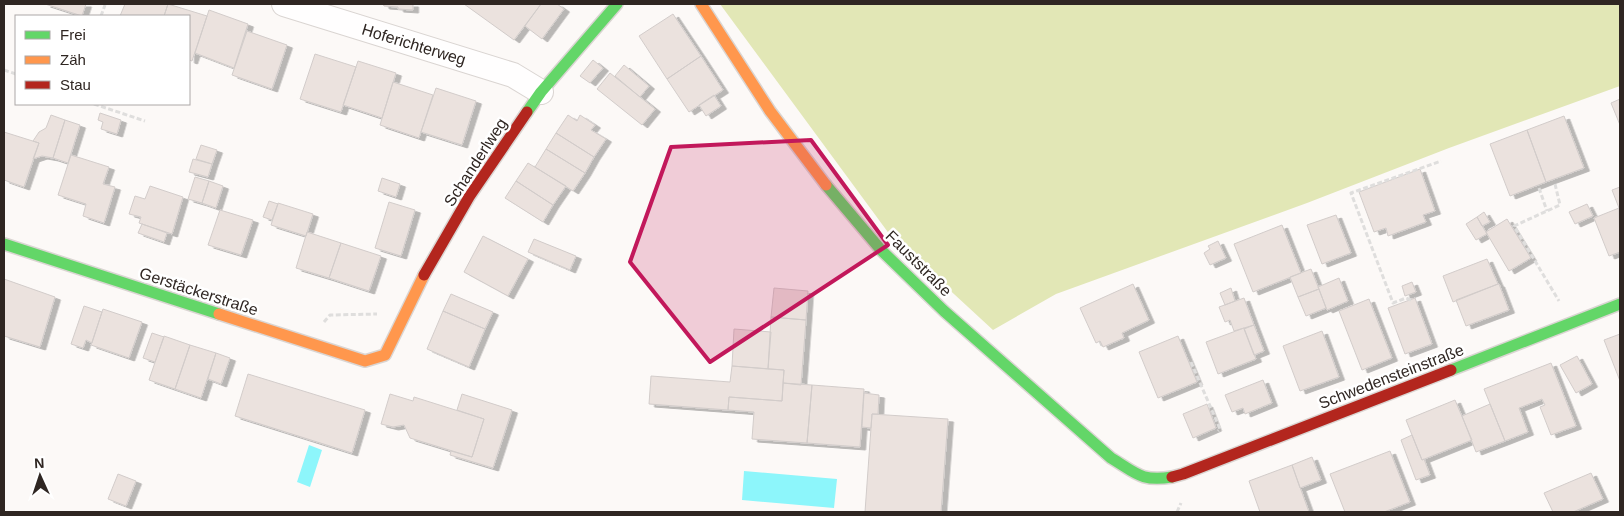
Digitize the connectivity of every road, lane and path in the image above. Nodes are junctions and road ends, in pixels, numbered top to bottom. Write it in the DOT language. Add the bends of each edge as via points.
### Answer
graph roads {
  1 [pos="284,4"];
  2 [pos="618,4"];
  3 [pos="701,4"];
  4 [pos="541,92"];
  5 [pos="97,105"];
  6 [pos="145,121"];
  7 [pos="1441,161"];
  8 [pos="1555,184"];
  9 [pos="1539,188"];
  10 [pos="1547,212"];
  11 [pos="4,244"];
  12 [pos="1411,300"];
  13 [pos="1620,304"];
  14 [pos="405,313"];
  15 [pos="1572,323"];
  16 [pos="315,346"];
  17 [pos="385,355"];
  18 [pos="1191,362"];
  19 [pos="1217,431"];
  20 [pos="1172,477"];
  21 [pos="1181,503"];
  22 [pos="1178,512"];
  1 -- 4 [label="street, Hoferichterweg" via="513,76"];
  2 -- 4 [label="street, Schanderlweg"];
  3 -- 20 [label="street, Fauststraße" via="770,111 881,250 944,311 1111,458 1138,475"];
  4 -- 14 [label="street, Schanderlweg" via="469,197"];
  5 -- 6 [label="path"];
  7 -- 12 [label="path" via="1351,193 1393,303 1406,298"];
  8 -- 10 [label="path" via="1560,205"];
  9 -- 10 [label="path"];
  10 -- 15 [label="path" via="1514,226"];
  11 -- 16 [label="street, Gerstäckerstraße"];
  13 -- 15 [label="street, Schwedensteinstraße"];
  14 -- 16 [label="path" via="330,315 324,320"];
  14 -- 17 [label="street, Schanderlweg"];
  15 -- 20 [label="street, Schwedensteinstraße"];
  16 -- 17 [label="street, Gerstäckerstraße" via="365,361"];
  18 -- 19 [label="path" via="1220,430"];
  21 -- 22 [label="path"];
}
